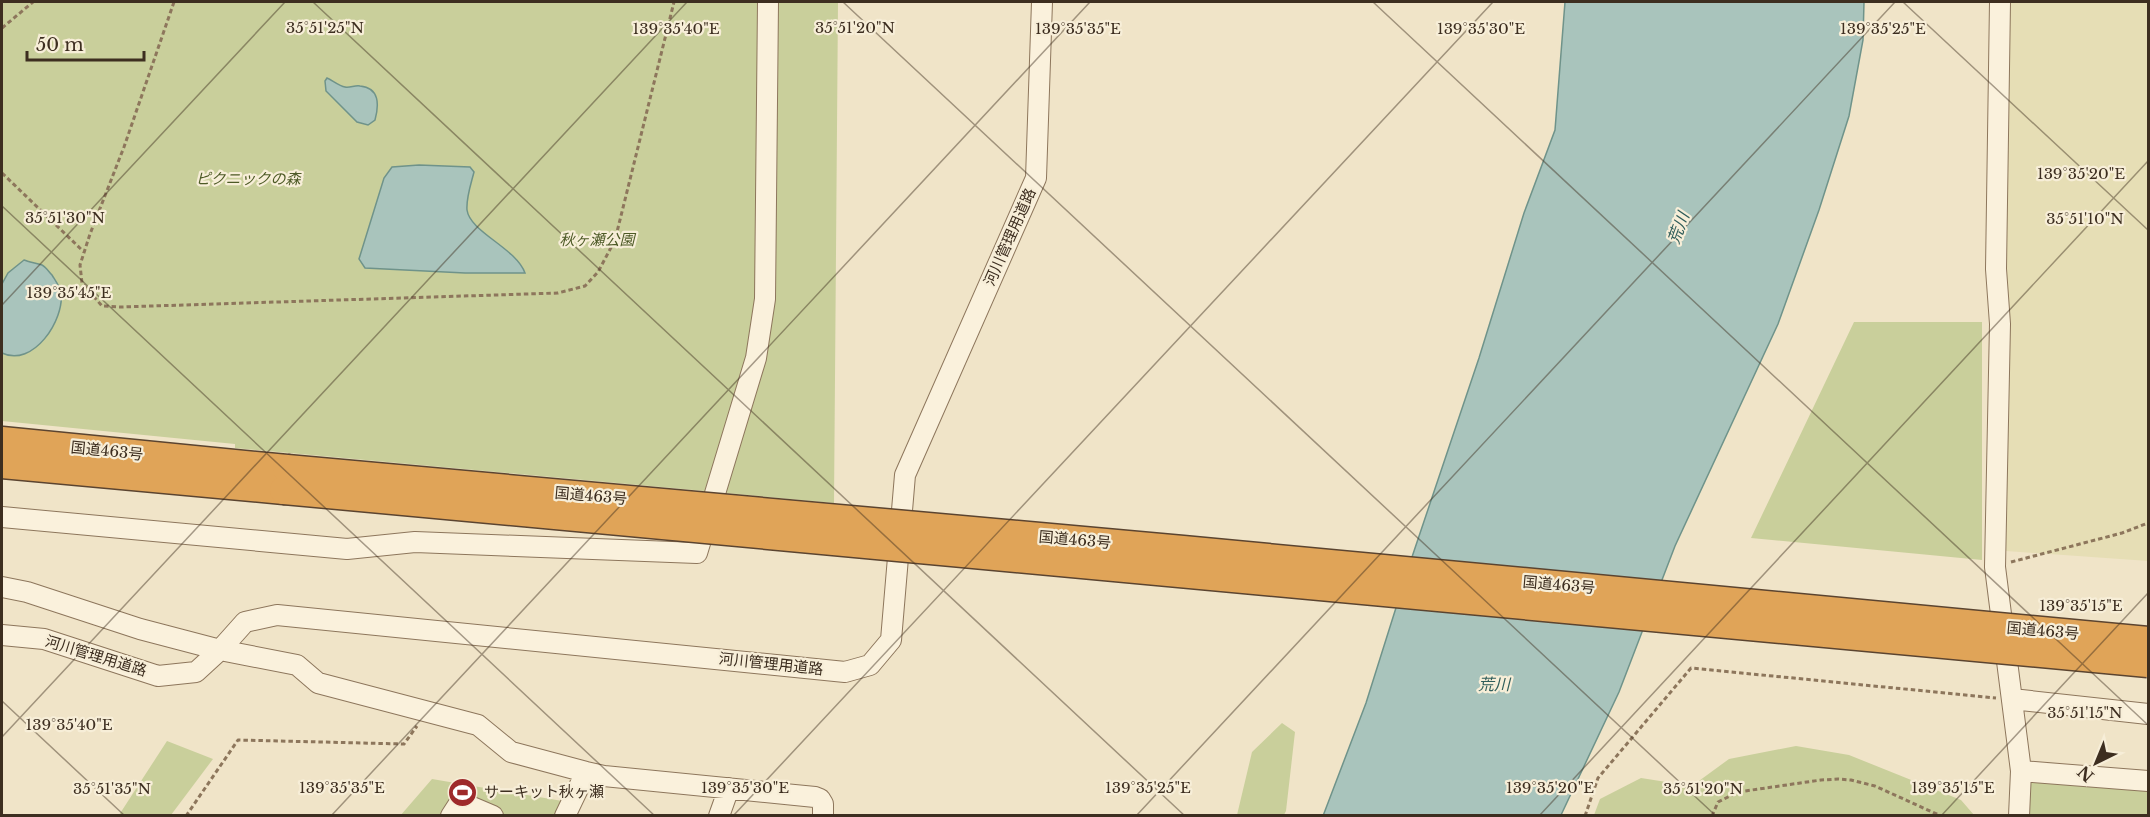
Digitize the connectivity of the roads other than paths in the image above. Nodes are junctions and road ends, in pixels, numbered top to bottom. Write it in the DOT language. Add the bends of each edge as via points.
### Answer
graph roads {
  1 [pos="768,2"];
  2 [pos="1042,2"];
  3 [pos="2000,2"];
  4 [pos="2,441"];
  5 [pos="2,464"];
  6 [pos="286,480"];
  7 [pos="2,517"];
  8 [pos="2,587"];
  9 [pos="2,635"];
  10 [pos="2148,641"];
  11 [pos="220,650"];
  12 [pos="2148,663"];
  13 [pos="2012,699"];
  14 [pos="2148,714"];
  15 [pos="2020,771"];
  16 [pos="586,772"];
  17 [pos="2148,781"];
  18 [pos="729,788"];
  19 [pos="451,816"];
  20 [pos="493,816"];
  21 [pos="565,816"];
  22 [pos="719,816"];
  23 [pos="823,816"];
  24 [pos="2019,816"];
  1 -- 7 [label="street" via="765,299 756,358 697,553 415,542 347,549"];
  2 -- 11 [label="street, 河川管理用道路" via="1036,178 905,475 891,640 870,665 845,672 278,615 246,622"];
  3 -- 13 [label="street" via="1995,567"];
  4 -- 6 [label="highway, 国道463号"];
  5 -- 6 [label="highway, 国道463号"];
  6 -- 10 [label="highway, 国道463号, bridge" via="1195,551"];
  6 -- 12 [label="highway, 国道463号, bridge"];
  8 -- 11 [label="street"];
  9 -- 11 [label="street, 河川管理用道路" via="44,639 158,676 196,672"];
  11 -- 16 [label="street" via="297,665 318,683 478,725 511,752"];
  13 -- 14 [label="street"];
  13 -- 15 [label="street"];
  15 -- 17 [label="street"];
  15 -- 24 [label="street"];
  16 -- 18 [label="street"];
  16 -- 21 [label="street"];
  18 -- 22 [label="street"];
  18 -- 23 [label="street" via="820,799"];
  19 -- 20 [label="street" via="460,802"];
}
